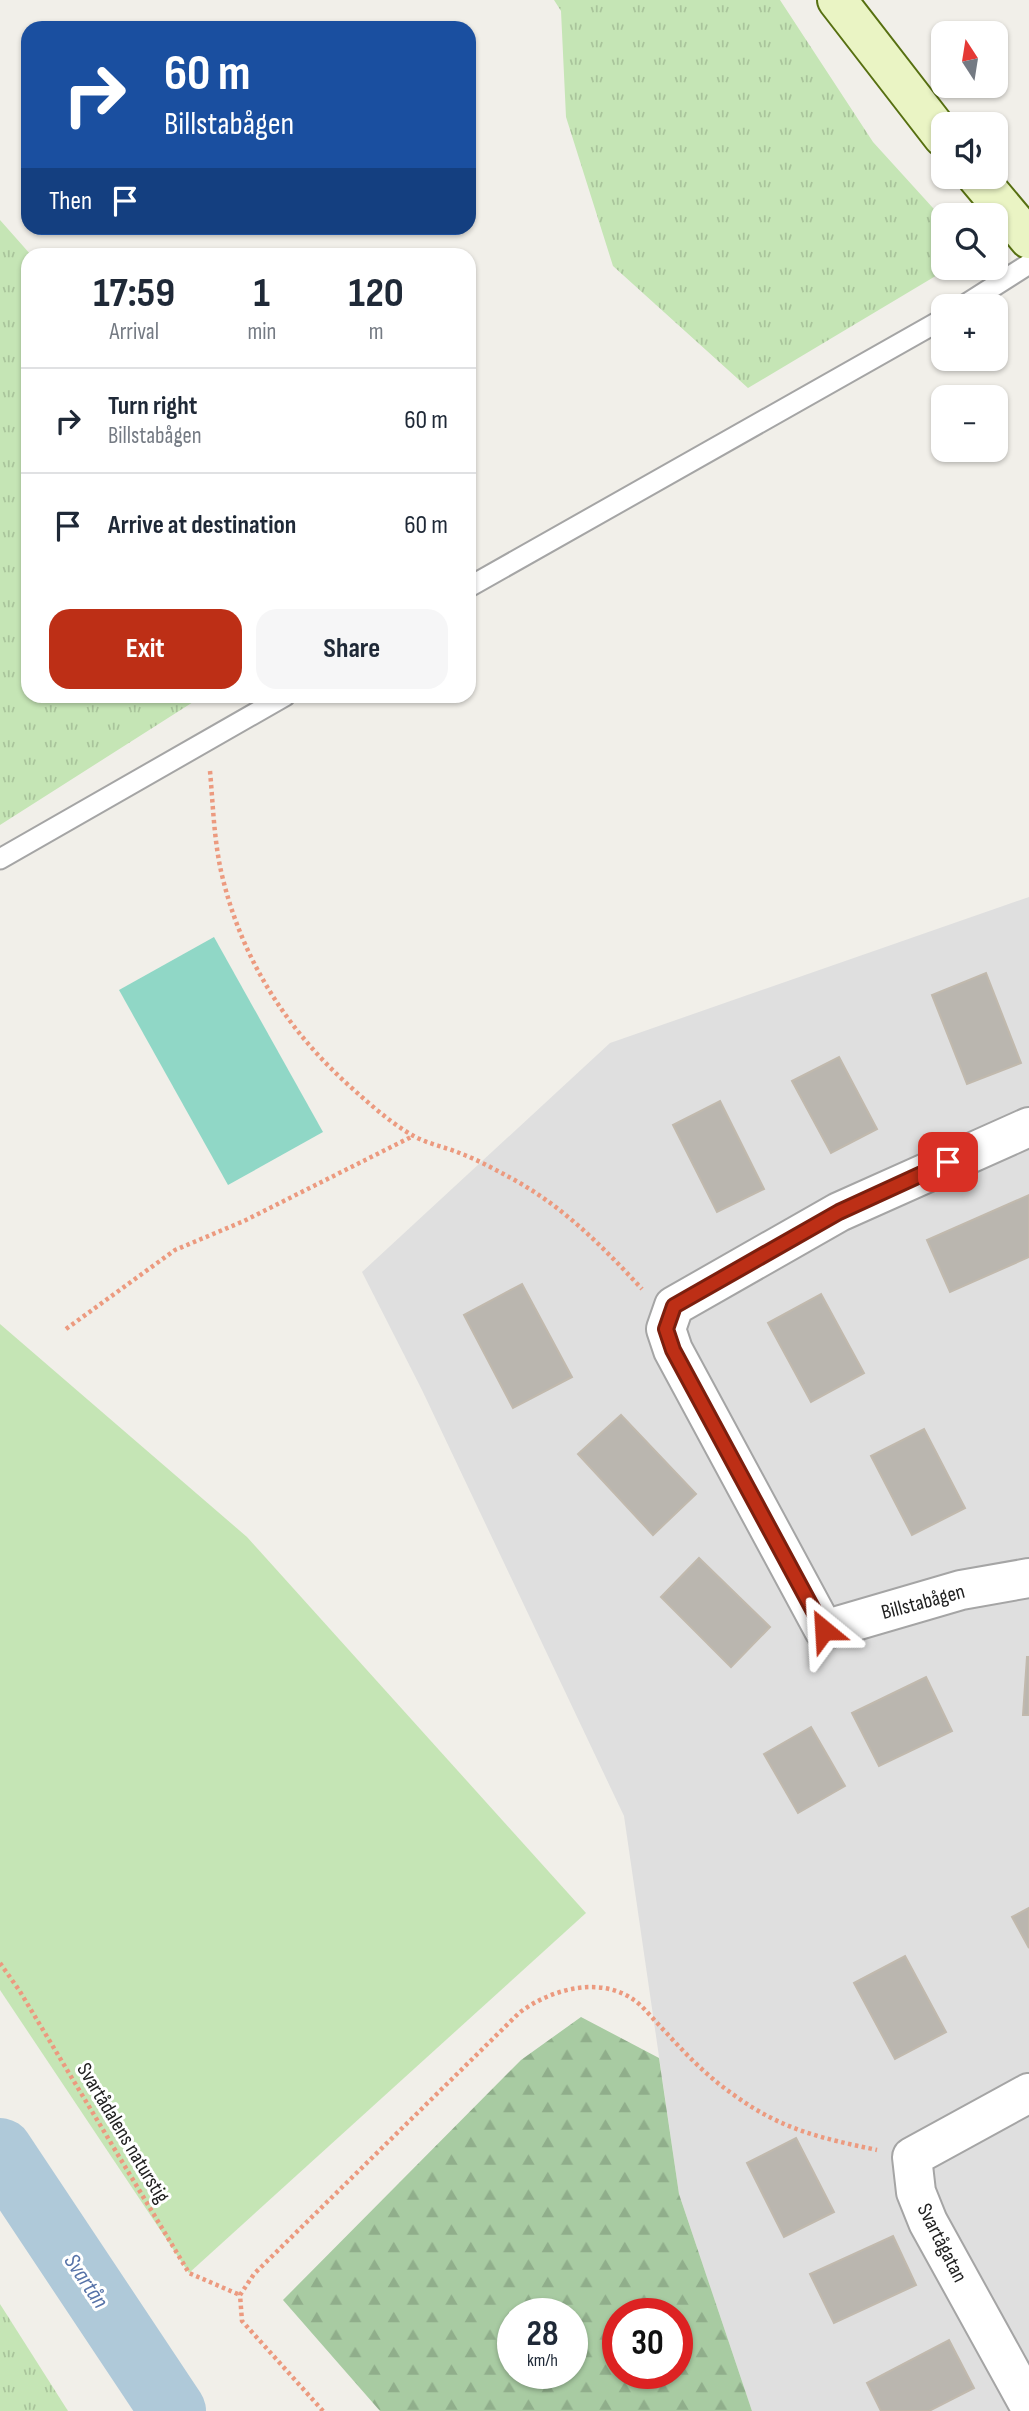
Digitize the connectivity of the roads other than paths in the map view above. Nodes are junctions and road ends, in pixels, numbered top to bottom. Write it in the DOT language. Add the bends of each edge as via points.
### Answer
graph roads {
  1 [pos="837,0"];
  2 [pos="931,121"];
  3 [pos="987,189"];
  4 [pos="1029,239"];
  5 [pos="1029,264"];
  6 [pos="982,294"];
  7 [pos="931,327"];
  8 [pos="476,583"];
  9 [pos="273,703"];
  10 [pos="0,859"];
  11 [pos="1029,1127"];
  12 [pos="1029,1578"];
  13 [pos="1029,2093"];
  14 [pos="1029,2405"];
  1 -- 2 [label="main road"];
  3 -- 4 [label="main road"];
  5 -- 6 [label="lane"];
  7 -- 8 [label="lane"];
  9 -- 10 [label="lane"];
  11 -- 12 [label="street, Billstabågen" via="839,1212 674,1306 666,1329 673,1350 824,1630 961,1590"];
  13 -- 14 [label="street, Svartågatan" via="912,2157 916,2192 928,2222"];
}
